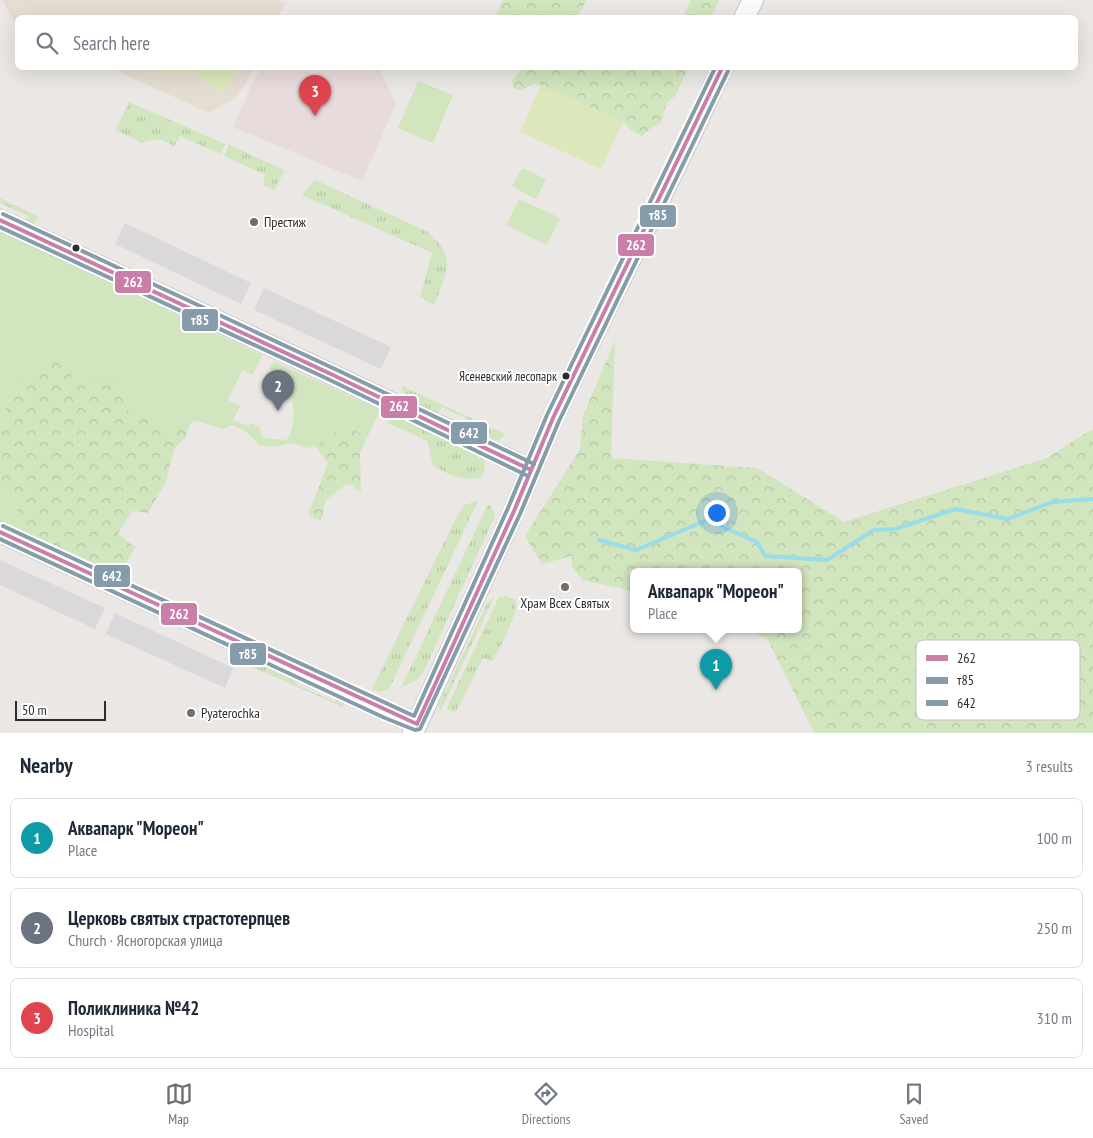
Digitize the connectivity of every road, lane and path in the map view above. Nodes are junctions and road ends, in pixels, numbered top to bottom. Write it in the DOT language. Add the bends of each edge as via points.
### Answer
graph roads {
  1 [pos="752,0"];
  2 [pos="745,15"];
  3 [pos="721,70"];
  4 [pos="0,220"];
  5 [pos="531,470"];
  6 [pos="0,532"];
  7 [pos="415,728"];
  1 -- 2 [label="main road"];
  3 -- 5 [label="main road"];
  4 -- 5 [label="main road"];
  5 -- 7 [label="main road"];
  6 -- 7 [label="main road" via="388,712"];
}
